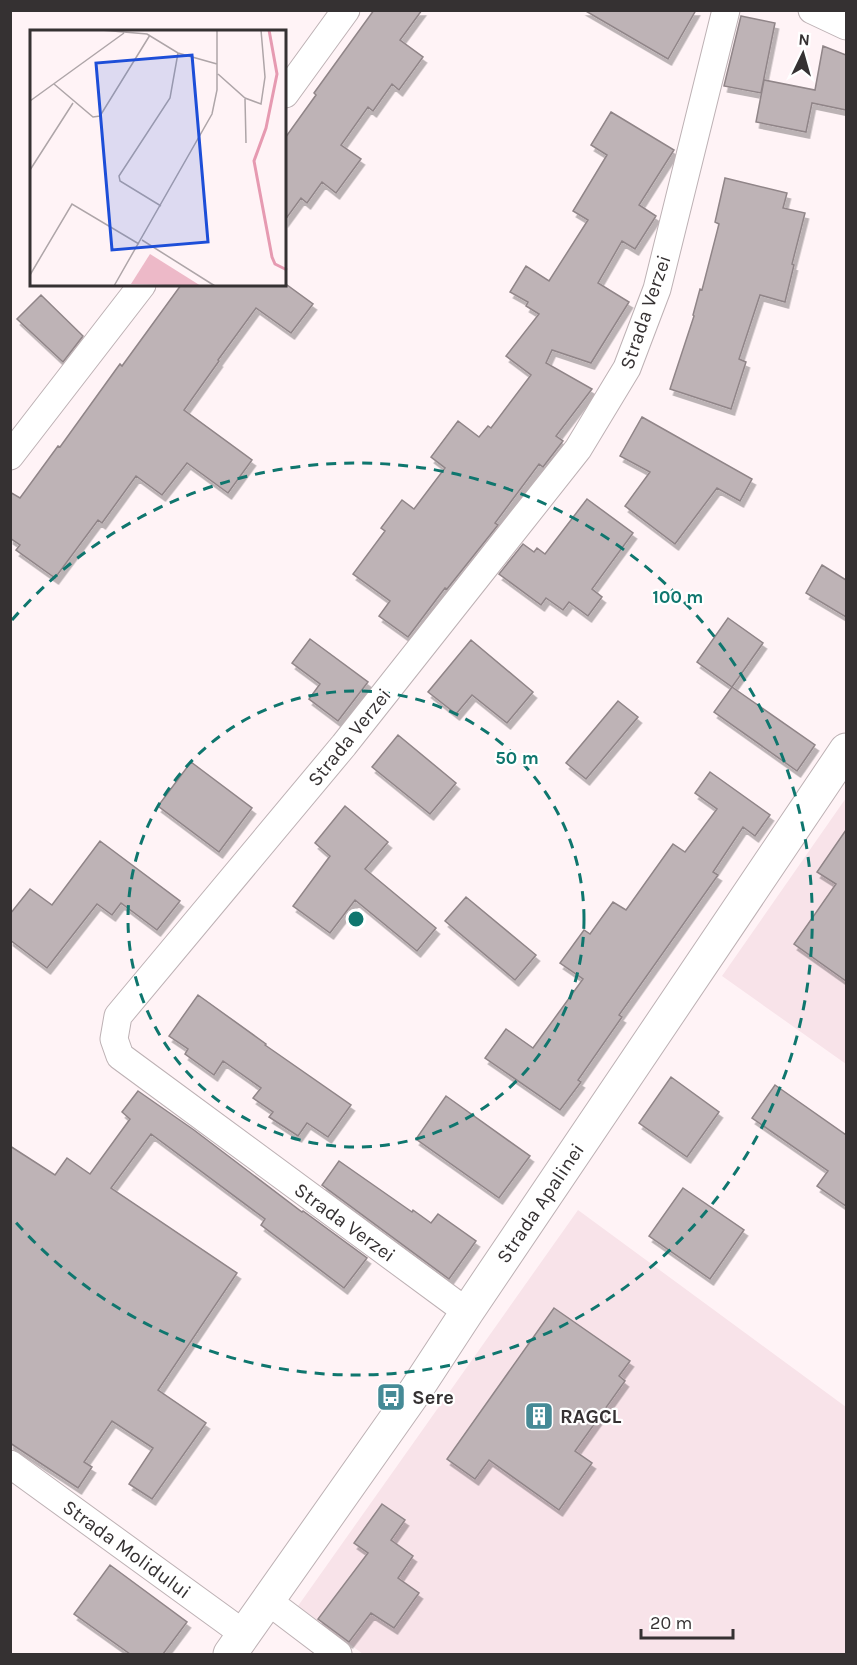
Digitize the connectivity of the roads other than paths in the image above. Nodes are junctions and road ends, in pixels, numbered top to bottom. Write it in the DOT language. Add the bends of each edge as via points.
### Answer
graph roads {
  1 [pos="346,10"];
  2 [pos="726,10"];
  3 [pos="812,10"];
  4 [pos="846,26"];
  5 [pos="286,93"];
  6 [pos="141,286"];
  7 [pos="10,456"];
  8 [pos="846,750"];
  9 [pos="467,1312"];
  10 [pos="10,1464"];
  11 [pos="268,1601"];
  12 [pos="237,1644"];
  13 [pos="338,1654"];
  1 -- 5 [label="street"];
  2 -- 9 [label="street, Strada Verzei" via="657,289 627,368 585,439 344,745 118,1016 114,1039 120,1056"];
  3 -- 4 [label="street"];
  6 -- 7 [label="street"];
  8 -- 9 [label="street, Strada Apalinei"];
  9 -- 11 [label="street, Strada Apalinei"];
  10 -- 12 [label="street, Strada Molidului"];
  11 -- 12 [label="street, Strada Apalinei"];
  11 -- 13 [label="street"];
}
